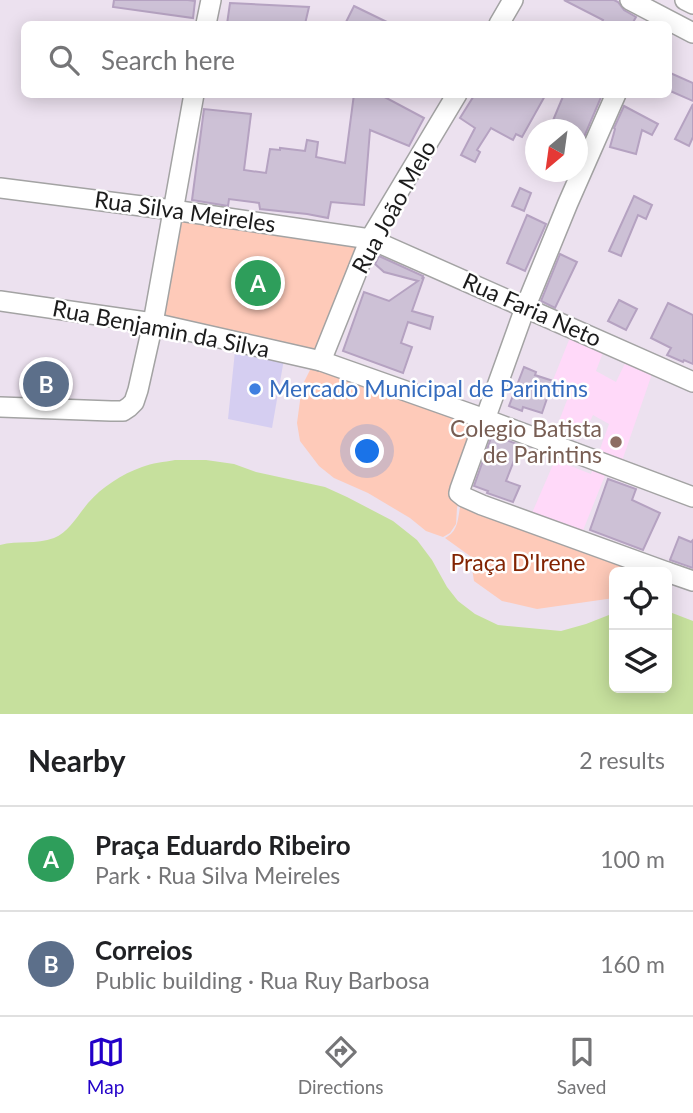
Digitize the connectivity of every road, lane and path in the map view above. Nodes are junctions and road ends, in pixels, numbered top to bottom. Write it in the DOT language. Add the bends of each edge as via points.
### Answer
graph roads {
  1 [pos="211,0"];
  2 [pos="513,0"];
  3 [pos="630,0"];
  4 [pos="685,0"];
  5 [pos="693,4"];
  6 [pos="649,18"];
  7 [pos="207,21"];
  8 [pos="501,21"];
  9 [pos="672,26"];
  10 [pos="693,33"];
  11 [pos="193,98"];
  12 [pos="455,98"];
  13 [pos="613,98"];
  14 [pos="0,188"];
  15 [pos="173,209"];
  16 [pos="370,239"];
  17 [pos="0,301"];
  18 [pos="525,308"];
  19 [pos="153,323"];
  20 [pos="321,361"];
  21 [pos="693,382"];
  22 [pos="0,407"];
  23 [pos="485,419"];
  24 [pos="693,497"];
  25 [pos="653,567"];
  26 [pos="672,574"];
  27 [pos="693,581"];
  1 -- 7 [label="street"];
  2 -- 8 [label="street"];
  3 -- 6 [label="street"];
  4 -- 5 [label="street"];
  9 -- 10 [label="street"];
  11 -- 15 [label="street"];
  12 -- 16 [label="street, Rua João Melo"];
  13 -- 18 [label="street"];
  14 -- 15 [label="street, Rua Silva Meireles"];
  15 -- 16 [label="street, Rua Silva Meireles"];
  15 -- 19 [label="street"];
  16 -- 18 [label="street, Rua Faria Neto"];
  16 -- 20 [label="street, Rua João Melo"];
  17 -- 19 [label="street, Rua Benjamin da Silva"];
  18 -- 21 [label="street, Rua Faria Neto"];
  18 -- 23 [label="street"];
  19 -- 20 [label="street, Rua Benjamin da Silva"];
  19 -- 22 [label="street" via="134,402 123,411"];
  20 -- 23 [label="street, Rua Benjamin da Silva"];
  23 -- 24 [label="street, Rua Benjamin da Silva"];
  23 -- 25 [label="street" via="459,491 464,497"];
  26 -- 27 [label="street"];
}
